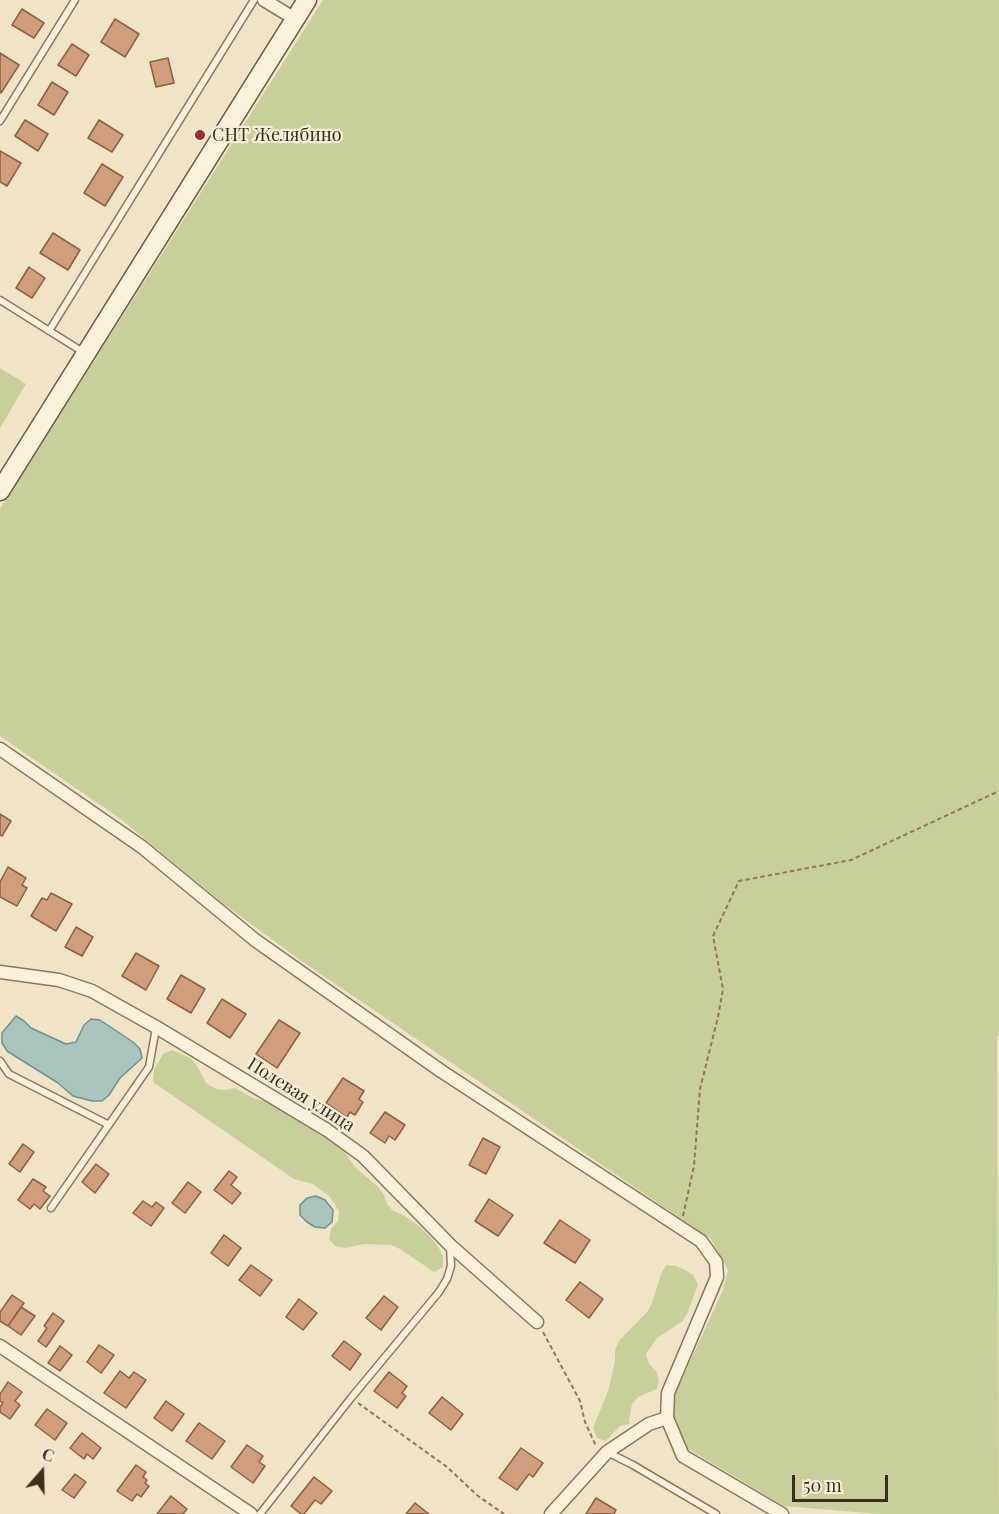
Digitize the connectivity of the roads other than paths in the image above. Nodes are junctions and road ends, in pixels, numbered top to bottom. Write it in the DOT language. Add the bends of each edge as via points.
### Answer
graph roads {
  1 [pos="75,0"];
  2 [pos="254,0"];
  3 [pos="264,0"];
  4 [pos="307,0"];
  5 [pos="295,19"];
  6 [pos="0,121"];
  7 [pos="0,300"];
  8 [pos="49,331"];
  9 [pos="86,353"];
  10 [pos="0,492"];
  11 [pos="0,749"];
  12 [pos="0,972"];
  13 [pos="156,1027"];
  14 [pos="0,1061"];
  15 [pos="109,1125"];
  16 [pos="51,1208"];
  17 [pos="450,1245"];
  18 [pos="537,1322"];
  19 [pos="0,1346"];
  20 [pos="667,1418"];
  21 [pos="607,1452"];
  22 [pos="251,1514"];
  23 [pos="260,1514"];
  24 [pos="551,1514"];
  25 [pos="716,1514"];
  26 [pos="782,1514"];
  1 -- 6 [label="lane"];
  2 -- 8 [label="lane"];
  3 -- 5 [label="street"];
  4 -- 5 [label="street"];
  5 -- 9 [label="street"];
  7 -- 8 [label="lane"];
  8 -- 9 [label="lane"];
  9 -- 10 [label="street"];
  11 -- 20 [label="street" via="142,847 255,940 441,1071 701,1241 716,1262 717,1277 668,1393"];
  12 -- 13 [label="street, Полевая улица" via="59,980 92,991"];
  13 -- 15 [label="lane" via="149,1067"];
  13 -- 17 [label="street, Полевая улица" via="327,1130 363,1156"];
  14 -- 15 [label="lane" via="9,1074"];
  15 -- 16 [label="lane"];
  17 -- 18 [label="street, Полевая улица"];
  17 -- 23 [label="lane" via="451,1266 440,1292"];
  19 -- 22 [label="street"];
  20 -- 21 [label="street" via="649,1424"];
  20 -- 26 [label="street" via="683,1456"];
  21 -- 24 [label="street"];
  21 -- 25 [label="lane"];
}
